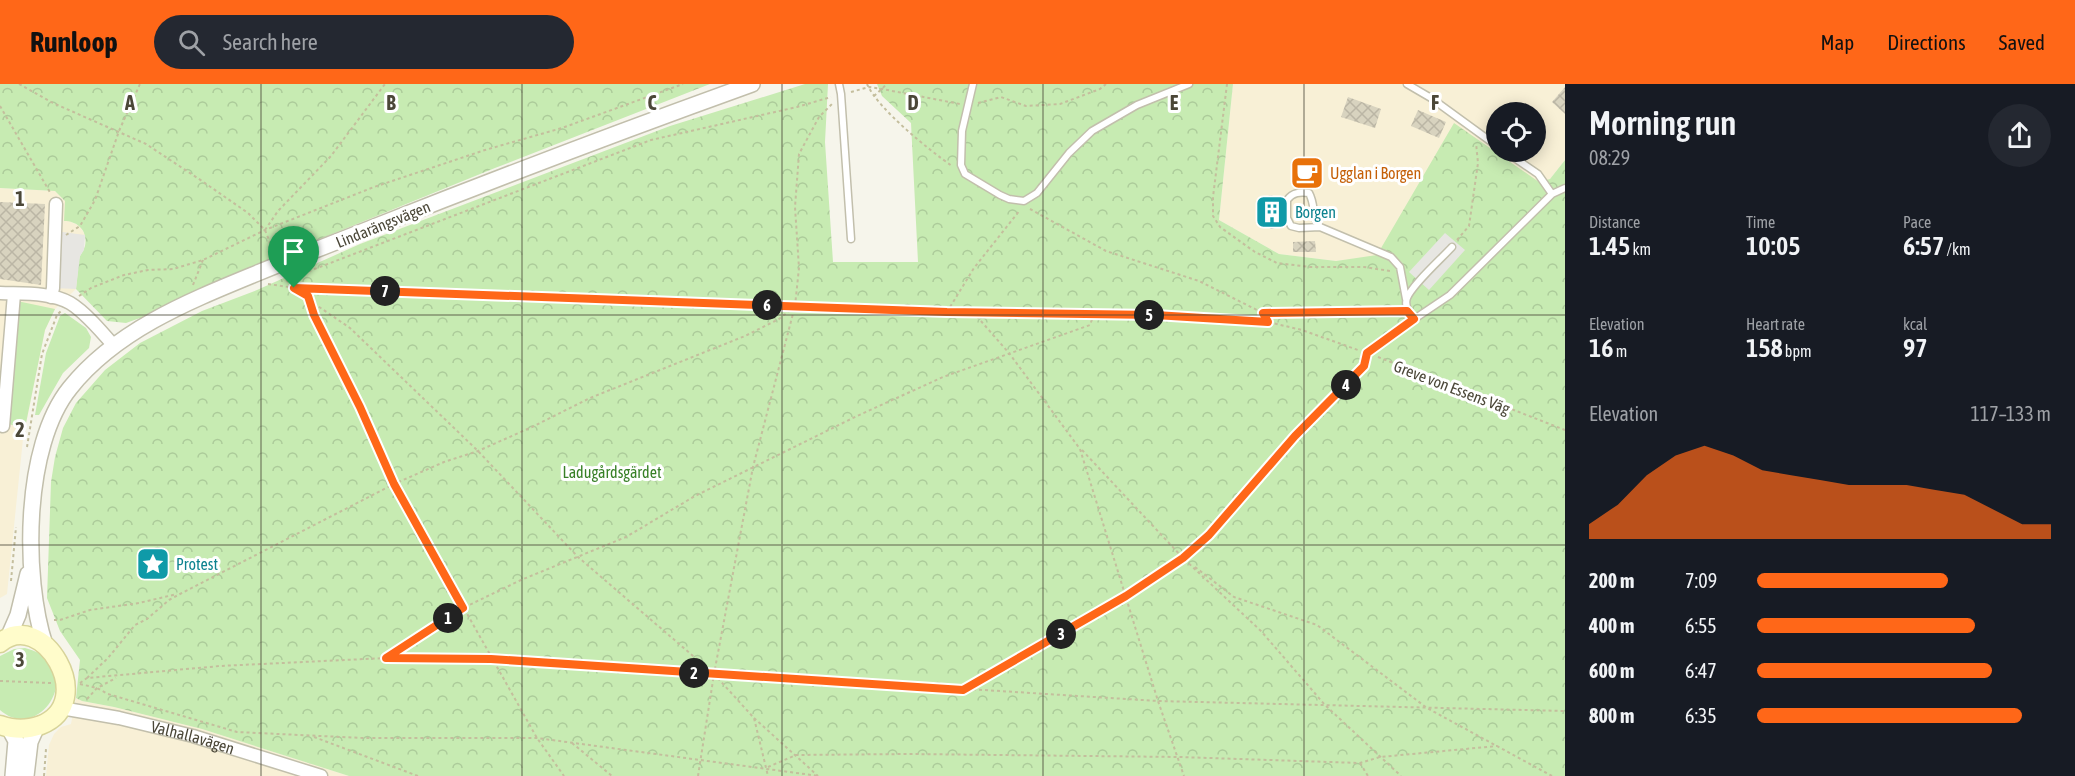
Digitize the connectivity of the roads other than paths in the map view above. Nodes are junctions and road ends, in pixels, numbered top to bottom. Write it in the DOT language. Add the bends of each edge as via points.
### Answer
graph roads {
  1 [pos="752,84"];
  2 [pos="839,84"];
  3 [pos="973,84"];
  4 [pos="1189,84"];
  5 [pos="1407,84"];
  6 [pos="1486,138"];
  7 [pos="1521,162"];
  8 [pos="1565,188"];
  9 [pos="1552,194"];
  10 [pos="56,204"];
  11 [pos="1320,227"];
  12 [pos="852,239"];
  13 [pos="1452,247"];
  14 [pos="0,293"];
  15 [pos="14,294"];
  16 [pos="51,297"];
  17 [pos="1406,299"];
  18 [pos="1414,319"];
  19 [pos="114,346"];
  20 [pos="1367,353"];
  21 [pos="3,426"];
  22 [pos="31,562"];
  23 [pos="3,640"];
  24 [pos="45,645"];
  25 [pos="61,708"];
  26 [pos="4,726"];
  27 [pos="37,726"];
  28 [pos="14,776"];
  29 [pos="26,776"];
  30 [pos="321,776"];
  1 -- 19 [label="street, Lindarängsvägen" via="501,177 259,273 170,311"];
  2 -- 12 [label="lane"];
  3 -- 4 [label="lane" via="962,131 961,165 965,174 1009,200 1024,201 1037,193 1092,131 1137,105"];
  5 -- 6 [label="lane"];
  7 -- 9 [label="lane" via="1538,174"];
  8 -- 9 [label="lane"];
  9 -- 18 [label="lane" via="1450,295"];
  10 -- 16 [label="street"];
  11 -- 11 [label="lane" via="1314,220 1314,202 1309,194 1292,194 1287,200 1291,226"];
  11 -- 17 [label="lane" via="1391,257 1400,267"];
  13 -- 17 [label="lane"];
  14 -- 15 [label="street"];
  15 -- 16 [label="street"];
  15 -- 21 [label="street"];
  16 -- 19 [label="street" via="70,303"];
  17 -- 18 [label="lane" via="1407,311"];
  18 -- 20 [label="lane"];
  19 -- 22 [label="street, Lindarängsvägen" via="68,390 44,439 36,475"];
  22 -- 23 [label="street, Lindarängsvägen" via="18,615"];
  22 -- 24 [label="street, Lindarängsvägen" via="37,616"];
  23 -- 24 [label="main road" via="27,637"];
  24 -- 25 [label="main road" via="64,675"];
  25 -- 27 [label="main road" via="48,722"];
  25 -- 30 [label="street, Valhallavägen" via="193,736"];
  26 -- 27 [label="main road"];
  26 -- 28 [label="street" via="16,741"];
  27 -- 29 [label="street" via="31,737"];
}
